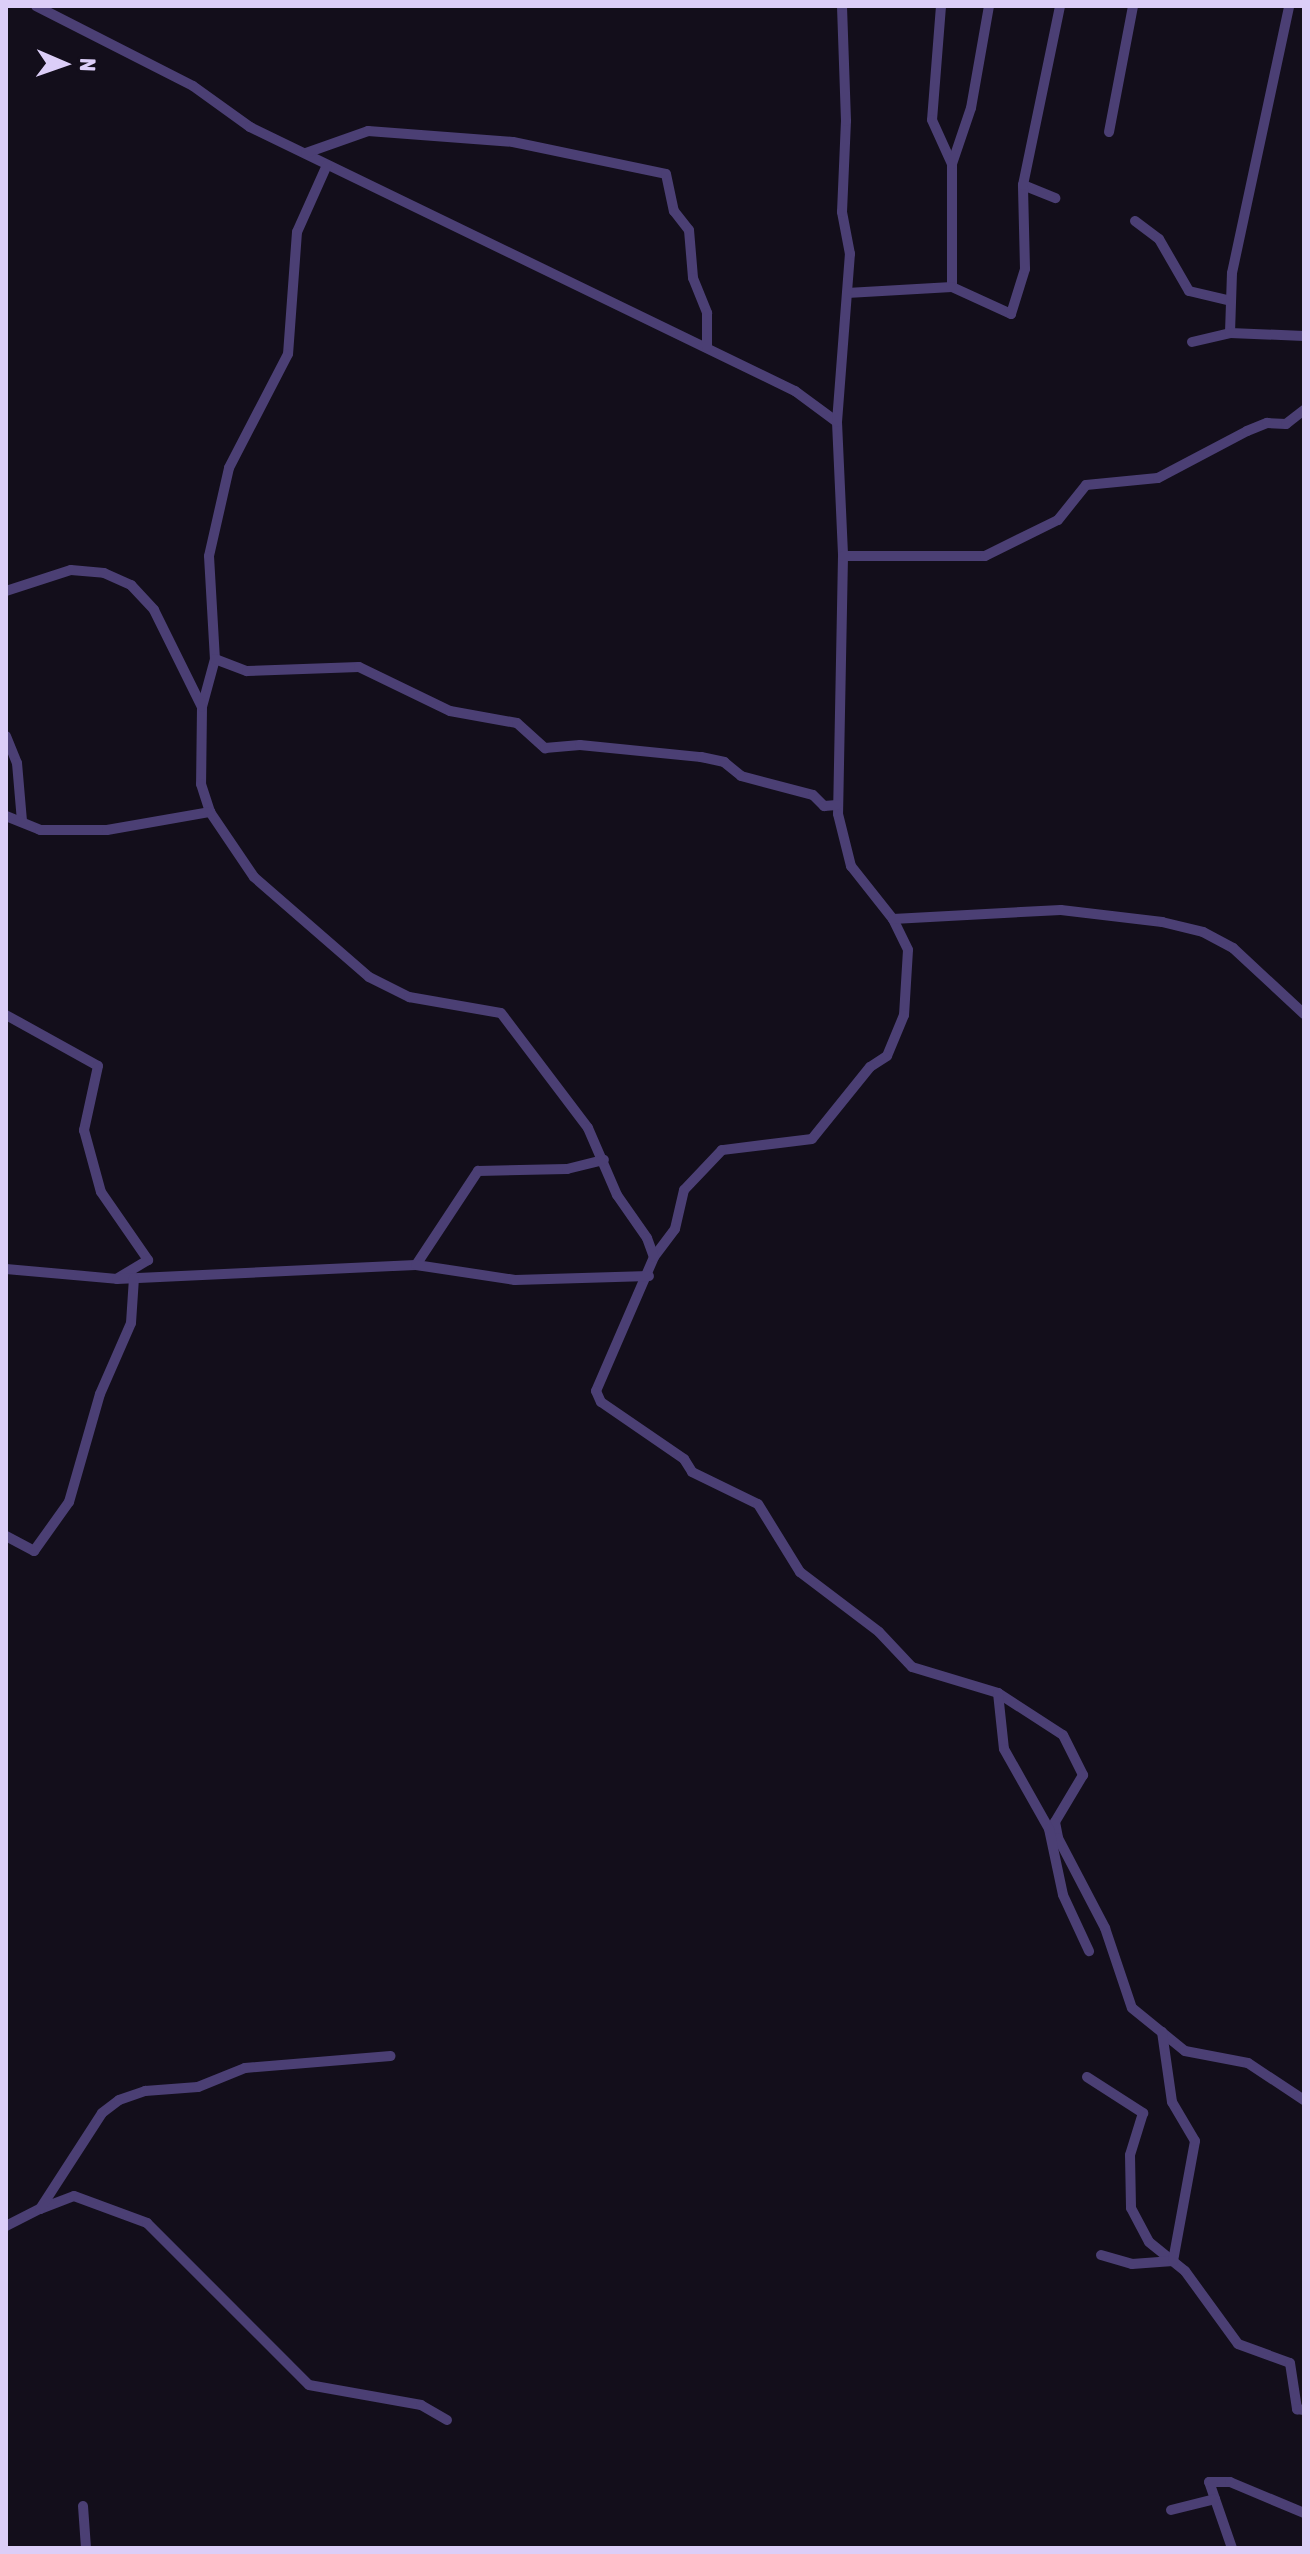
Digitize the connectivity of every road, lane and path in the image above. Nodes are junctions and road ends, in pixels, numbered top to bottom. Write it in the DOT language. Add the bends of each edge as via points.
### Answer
graph roads {
  1 [pos="36,6"];
  2 [pos="842,6"];
  3 [pos="941,6"];
  4 [pos="989,6"];
  5 [pos="1060,6"];
  6 [pos="1133,6"];
  7 [pos="1289,6"];
  8 [pos="1109,132"];
  9 [pos="306,153"];
  10 [pos="952,164"];
  11 [pos="327,165"];
  12 [pos="1023,185"];
  13 [pos="1055,198"];
  14 [pos="1135,221"];
  15 [pos="952,287"];
  16 [pos="847,293"];
  17 [pos="1231,301"];
  18 [pos="1230,333"];
  19 [pos="1304,336"];
  20 [pos="1192,342"];
  21 [pos="707,347"];
  22 [pos="1304,410"];
  23 [pos="837,422"];
  24 [pos="843,556"];
  25 [pos="6,591"];
  26 [pos="215,659"];
  27 [pos="202,707"];
  28 [pos="6,736"];
  29 [pos="837,805"];
  30 [pos="210,812"];
  31 [pos="6,816"];
  32 [pos="22,821"];
  33 [pos="893,919"];
  34 [pos="1304,1014"];
  35 [pos="6,1015"];
  36 [pos="604,1160"];
  37 [pos="654,1257"];
  38 [pos="416,1265"];
  39 [pos="6,1269"];
  40 [pos="649,1276"];
  41 [pos="134,1278"];
  42 [pos="117,1279"];
  43 [pos="6,1536"];
  44 [pos="998,1693"];
  45 [pos="1089,1951"];
  46 [pos="1162,2032"];
  47 [pos="391,2056"];
  48 [pos="1087,2077"];
  49 [pos="1304,2100"];
  50 [pos="40,2209"];
  51 [pos="6,2226"];
  52 [pos="1101,2255"];
  53 [pos="1173,2261"];
  54 [pos="1304,2410"];
  55 [pos="447,2420"];
  56 [pos="1215,2499"];
  57 [pos="83,2506"];
  58 [pos="1171,2510"];
  59 [pos="1304,2513"];
  60 [pos="86,2548"];
  61 [pos="1232,2548"];
  1 -- 9 [label="street" via="193,86 241,122"];
  2 -- 16 [label="street"];
  3 -- 10 [label="street" via="932,120"];
  4 -- 10 [label="street" via="971,108"];
  5 -- 12 [label="street"];
  6 -- 8 [label="street"];
  7 -- 17 [label="street" via="1234,260"];
  9 -- 11 [label="street"];
  9 -- 21 [label="street" via="368,131 513,142 666,174 674,211 689,230 693,278 707,313"];
  10 -- 15 [label="street"];
  11 -- 21 [label="street"];
  11 -- 26 [label="street" via="297,232 288,354 225,477 207,569"];
  12 -- 13 [label="street"];
  12 -- 15 [label="street" via="1025,269 1011,314"];
  14 -- 17 [label="street" via="1159,239 1189,291"];
  15 -- 16 [label="street"];
  16 -- 23 [label="street"];
  17 -- 18 [label="street"];
  18 -- 19 [label="street"];
  18 -- 20 [label="street"];
  21 -- 23 [label="street" via="795,391"];
  22 -- 24 [label="street" via="1286,424 1267,423 1247,431 1158,478 1086,485 1058,520 985,556"];
  23 -- 24 [label="street"];
  24 -- 29 [label="street"];
  25 -- 27 [label="street" via="71,570 104,573 131,585 154,610"];
  26 -- 27 [label="street"];
  26 -- 29 [label="street" via="247,671 359,667 450,711 517,723 545,748 580,745 701,757 724,762 741,776 813,795 824,806"];
  27 -- 30 [label="street" via="201,784"];
  28 -- 32 [label="street" via="17,763"];
  29 -- 33 [label="street" via="851,866"];
  30 -- 32 [label="street" via="107,830 40,830"];
  30 -- 36 [label="street" via="254,877 376,981 409,997 501,1013 569,1100"];
  31 -- 32 [label="street"];
  33 -- 34 [label="street" via="1061,910 1162,922 1226,943"];
  33 -- 37 [label="street" via="908,950 910,983 900,1029 887,1056 870,1067 812,1139 722,1150 684,1190 675,1229"];
  35 -- 42 [label="street" via="98,1066 84,1130 87,1142 101,1192 148,1260"];
  36 -- 37 [label="street" via="617,1195"];
  36 -- 38 [label="street" via="567,1169 478,1171"];
  37 -- 40 [label="street"];
  38 -- 40 [label="street" via="515,1280"];
  38 -- 41 [label="street"];
  39 -- 42 [label="street"];
  40 -- 44 [label="street" via="596,1391 601,1402 684,1459 692,1472 758,1504 800,1572 879,1632 912,1667"];
  41 -- 42 [label="street"];
  41 -- 43 [label="street" via="131,1323 100,1394 69,1502 34,1551"];
  44 -- 45 [label="street" via="1004,1749 1049,1829 1063,1895"];
  44 -- 46 [label="street" via="1063,1735 1078,1759 1083,1775 1055,1822 1058,1838 1105,1928 1132,2008"];
  46 -- 49 [label="street" via="1185,2051 1248,2063"];
  46 -- 53 [label="street" via="1172,2102 1195,2141"];
  47 -- 50 [label="street" via="245,2068 198,2087 145,2091 119,2100 102,2113"];
  48 -- 53 [label="street" via="1143,2113 1130,2155 1131,2208 1149,2242"];
  50 -- 51 [label="street"];
  50 -- 55 [label="street" via="74,2196 147,2223 309,2385 421,2405"];
  52 -- 53 [label="street" via="1132,2264"];
  53 -- 54 [label="street" via="1238,2344 1290,2363 1297,2409"];
  56 -- 58 [label="street"];
  56 -- 59 [label="street" via="1209,2482 1230,2482"];
  56 -- 61 [label="street"];
  57 -- 60 [label="street"];
}
